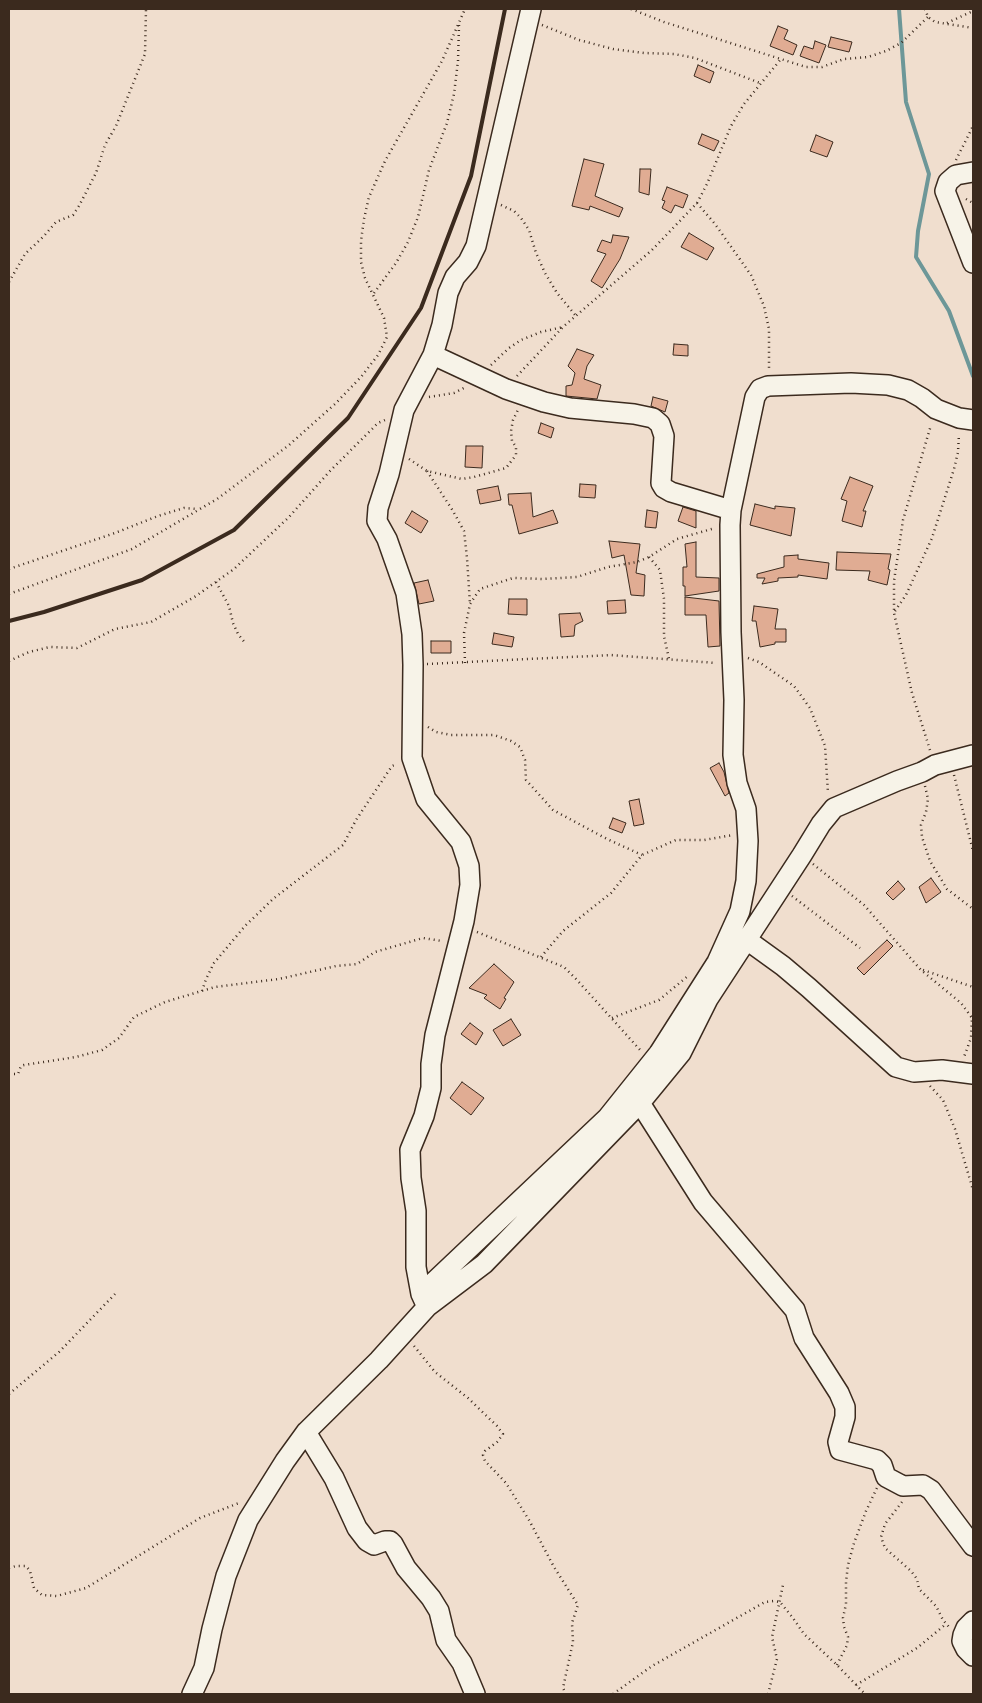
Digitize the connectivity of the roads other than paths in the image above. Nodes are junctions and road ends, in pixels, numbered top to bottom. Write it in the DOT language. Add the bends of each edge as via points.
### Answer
graph roads {
  1 [pos="530,14"];
  2 [pos="973,172"];
  3 [pos="973,263"];
  4 [pos="433,356"];
  5 [pos="966,419"];
  6 [pos="731,517"];
  7 [pos="973,755"];
  8 [pos="746,940"];
  9 [pos="966,1072"];
  10 [pos="640,1103"];
  11 [pos="424,1301"];
  12 [pos="306,1432"];
  13 [pos="973,1546"];
  14 [pos="973,1622"];
  15 [pos="973,1656"];
  16 [pos="192,1694"];
  17 [pos="475,1694"];
  1 -- 4 [label="street" via="476,246 448,293"];
  2 -- 3 [label="street" via="956,175 948,182 946,191"];
  4 -- 6 [label="street" via="506,389 544,402 652,418 660,424 664,436 661,483 664,488"];
  4 -- 11 [label="street" via="404,410 377,521 406,592 412,634 412,758 426,799 461,842 469,866 470,885 464,921 435,1035 431,1088 410,1150 416,1211 416,1267"];
  5 -- 6 [label="street" via="936,409 908,390 888,385 768,386 755,397"];
  6 -- 11 [label="street" via="733,755 737,783 746,808 747,833 746,882 740,911 713,968 652,1063 608,1118"];
  7 -- 8 [label="street" via="936,766 834,808"];
  8 -- 9 [label="street" via="809,988 896,1067 914,1072"];
  8 -- 10 [label="street" via="708,999 681,1053"];
  10 -- 11 [label="street" via="484,1264"];
  10 -- 13 [label="street" via="703,1202 795,1310 804,1338 845,1407 838,1448 877,1460 886,1477 903,1486 923,1485 931,1490"];
  11 -- 12 [label="street" via="403,1333"];
  12 -- 16 [label="street" via="248,1520 226,1576 204,1668"];
  12 -- 17 [label="street" via="367,1541 374,1545 390,1541 406,1568 431,1598 439,1611 446,1640 462,1663"];
  14 -- 15 [label="street" via="962,1634 962,1641"];
}
